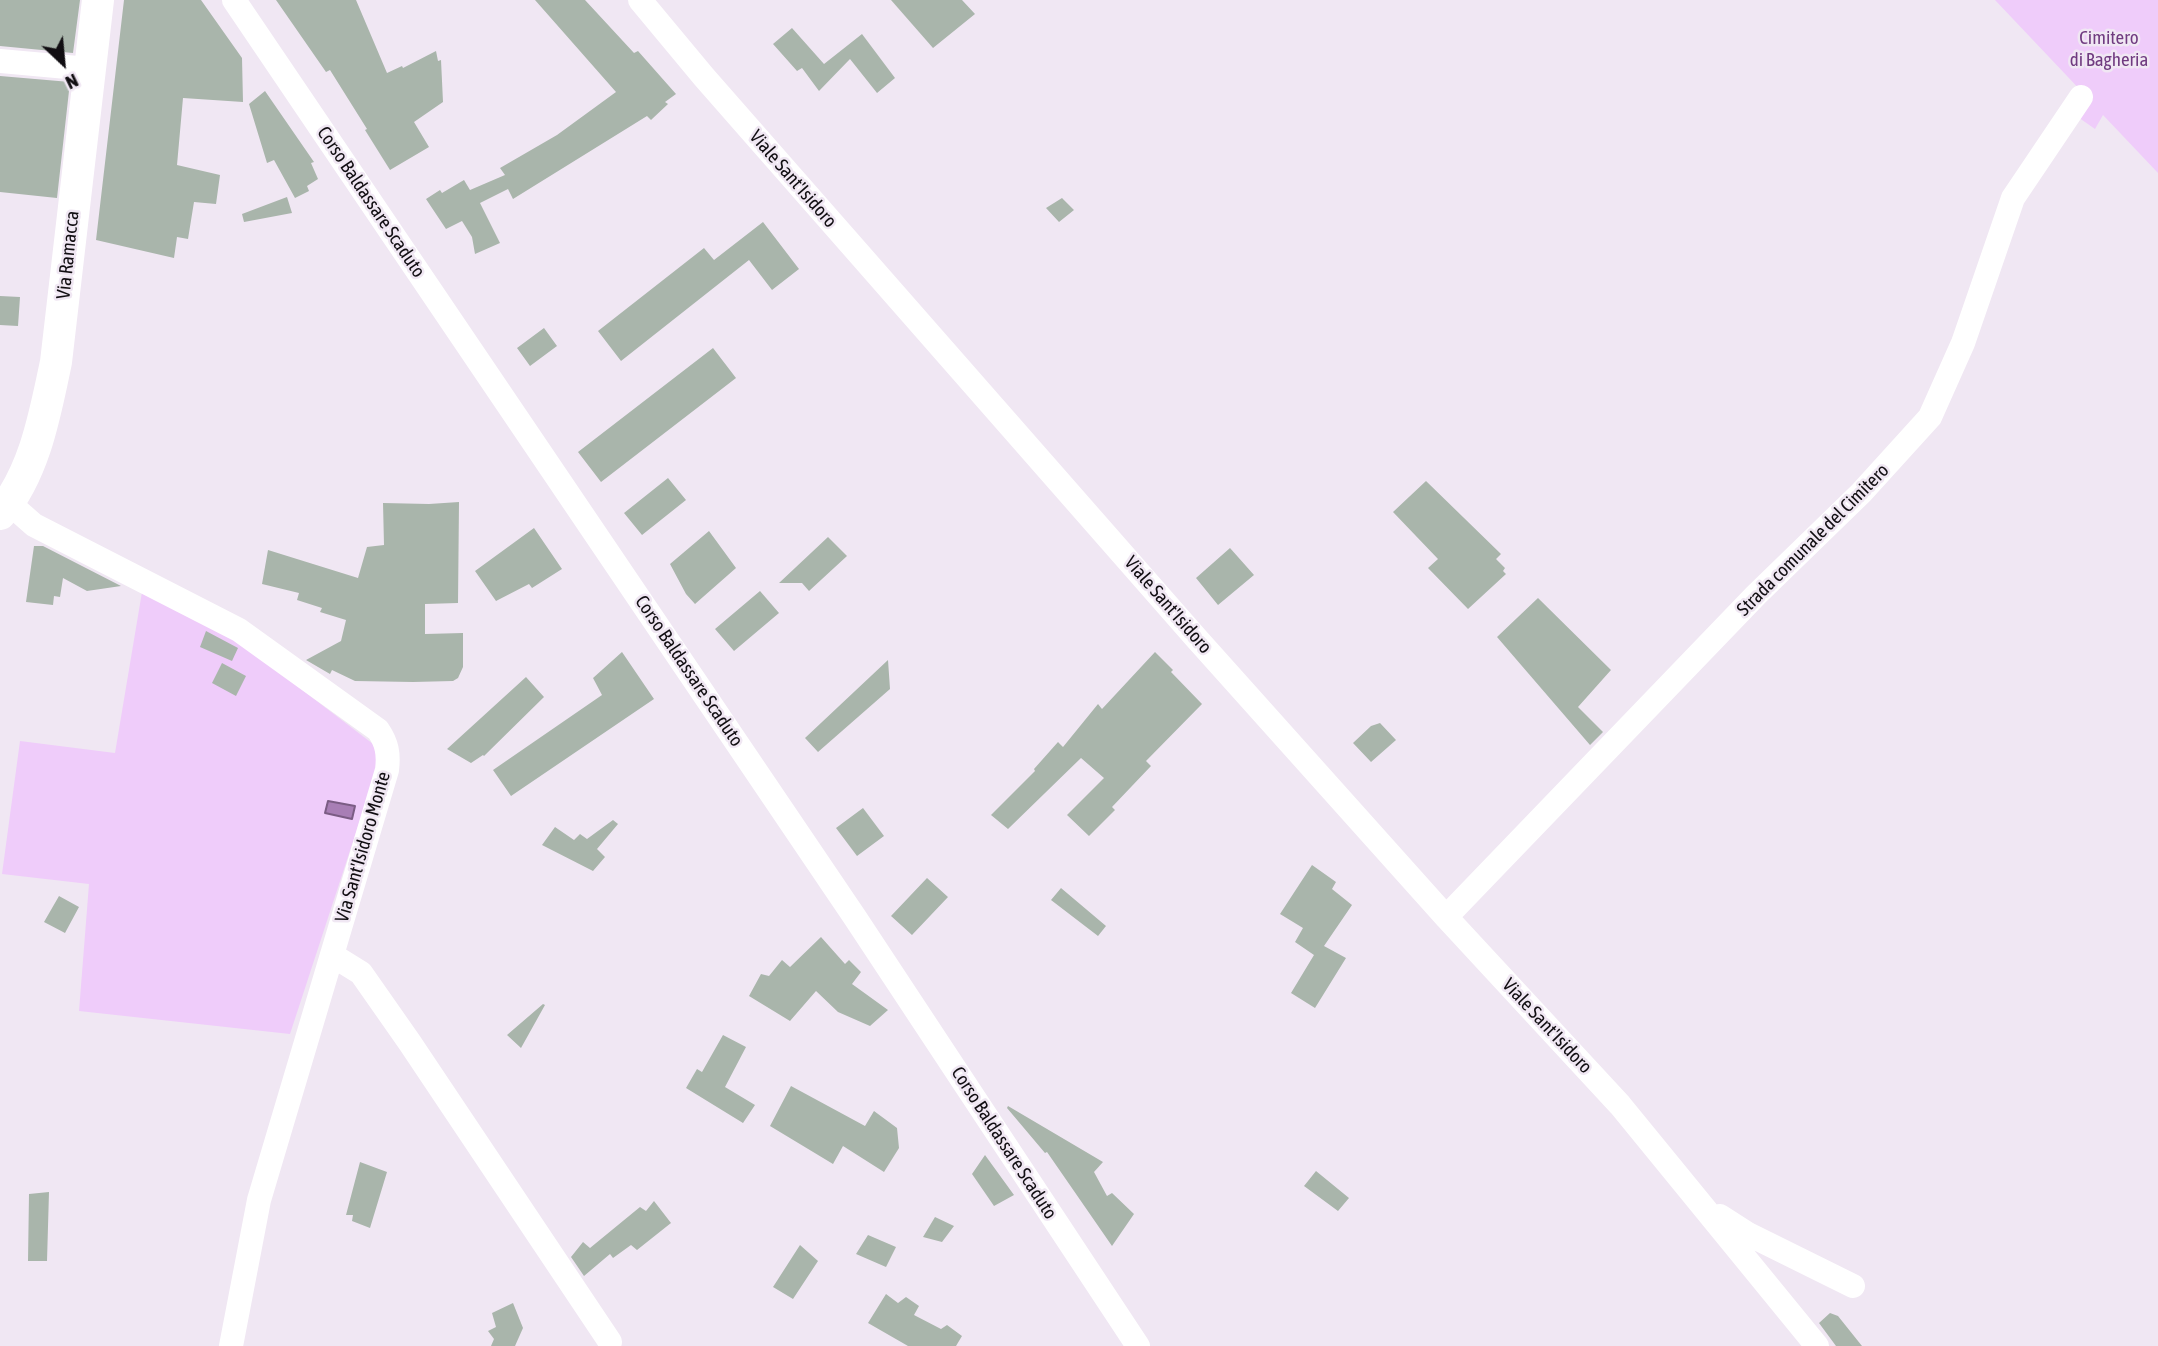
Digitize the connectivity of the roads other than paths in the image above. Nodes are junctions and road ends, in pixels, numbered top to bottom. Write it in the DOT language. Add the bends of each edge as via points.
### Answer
graph roads {
  1 [pos="97,0"];
  2 [pos="234,0"];
  3 [pos="640,0"];
  4 [pos="0,61"];
  5 [pos="89,69"];
  6 [pos="2081,97"];
  7 [pos="5,508"];
  8 [pos="1446,917"];
  9 [pos="332,955"];
  10 [pos="1701,1204"];
  11 [pos="1853,1286"];
  12 [pos="610,1342"];
  13 [pos="231,1346"];
  14 [pos="1138,1346"];
  15 [pos="1817,1346"];
  1 -- 5 [label="main road, Via Ramacca"];
  2 -- 14 [label="street, Corso Baldassare Scaduto" via="854,916"];
  3 -- 8 [label="street, Viale Sant'Isidoro" via="1188,629"];
  4 -- 5 [label="street"];
  5 -- 7 [label="main road, Via Ramacca" via="56,362 29,463"];
  6 -- 8 [label="street, Strada comunale del Cimitero" via="2013,198 1963,342 1930,417"];
  7 -- 9 [label="street, Via Sant'Isidoro Monte" via="239,630 378,730 389,757 387,770"];
  8 -- 10 [label="street, Viale Sant'Isidoro" via="1620,1105"];
  9 -- 12 [label="street" via="360,973"];
  9 -- 13 [label="street, Via Sant'Isidoro Monte" via="259,1199"];
  10 -- 11 [label="street, Viale Sant'Isidoro" via="1748,1234"];
  10 -- 15 [label="street, Viale Sant'Isidoro"];
}
